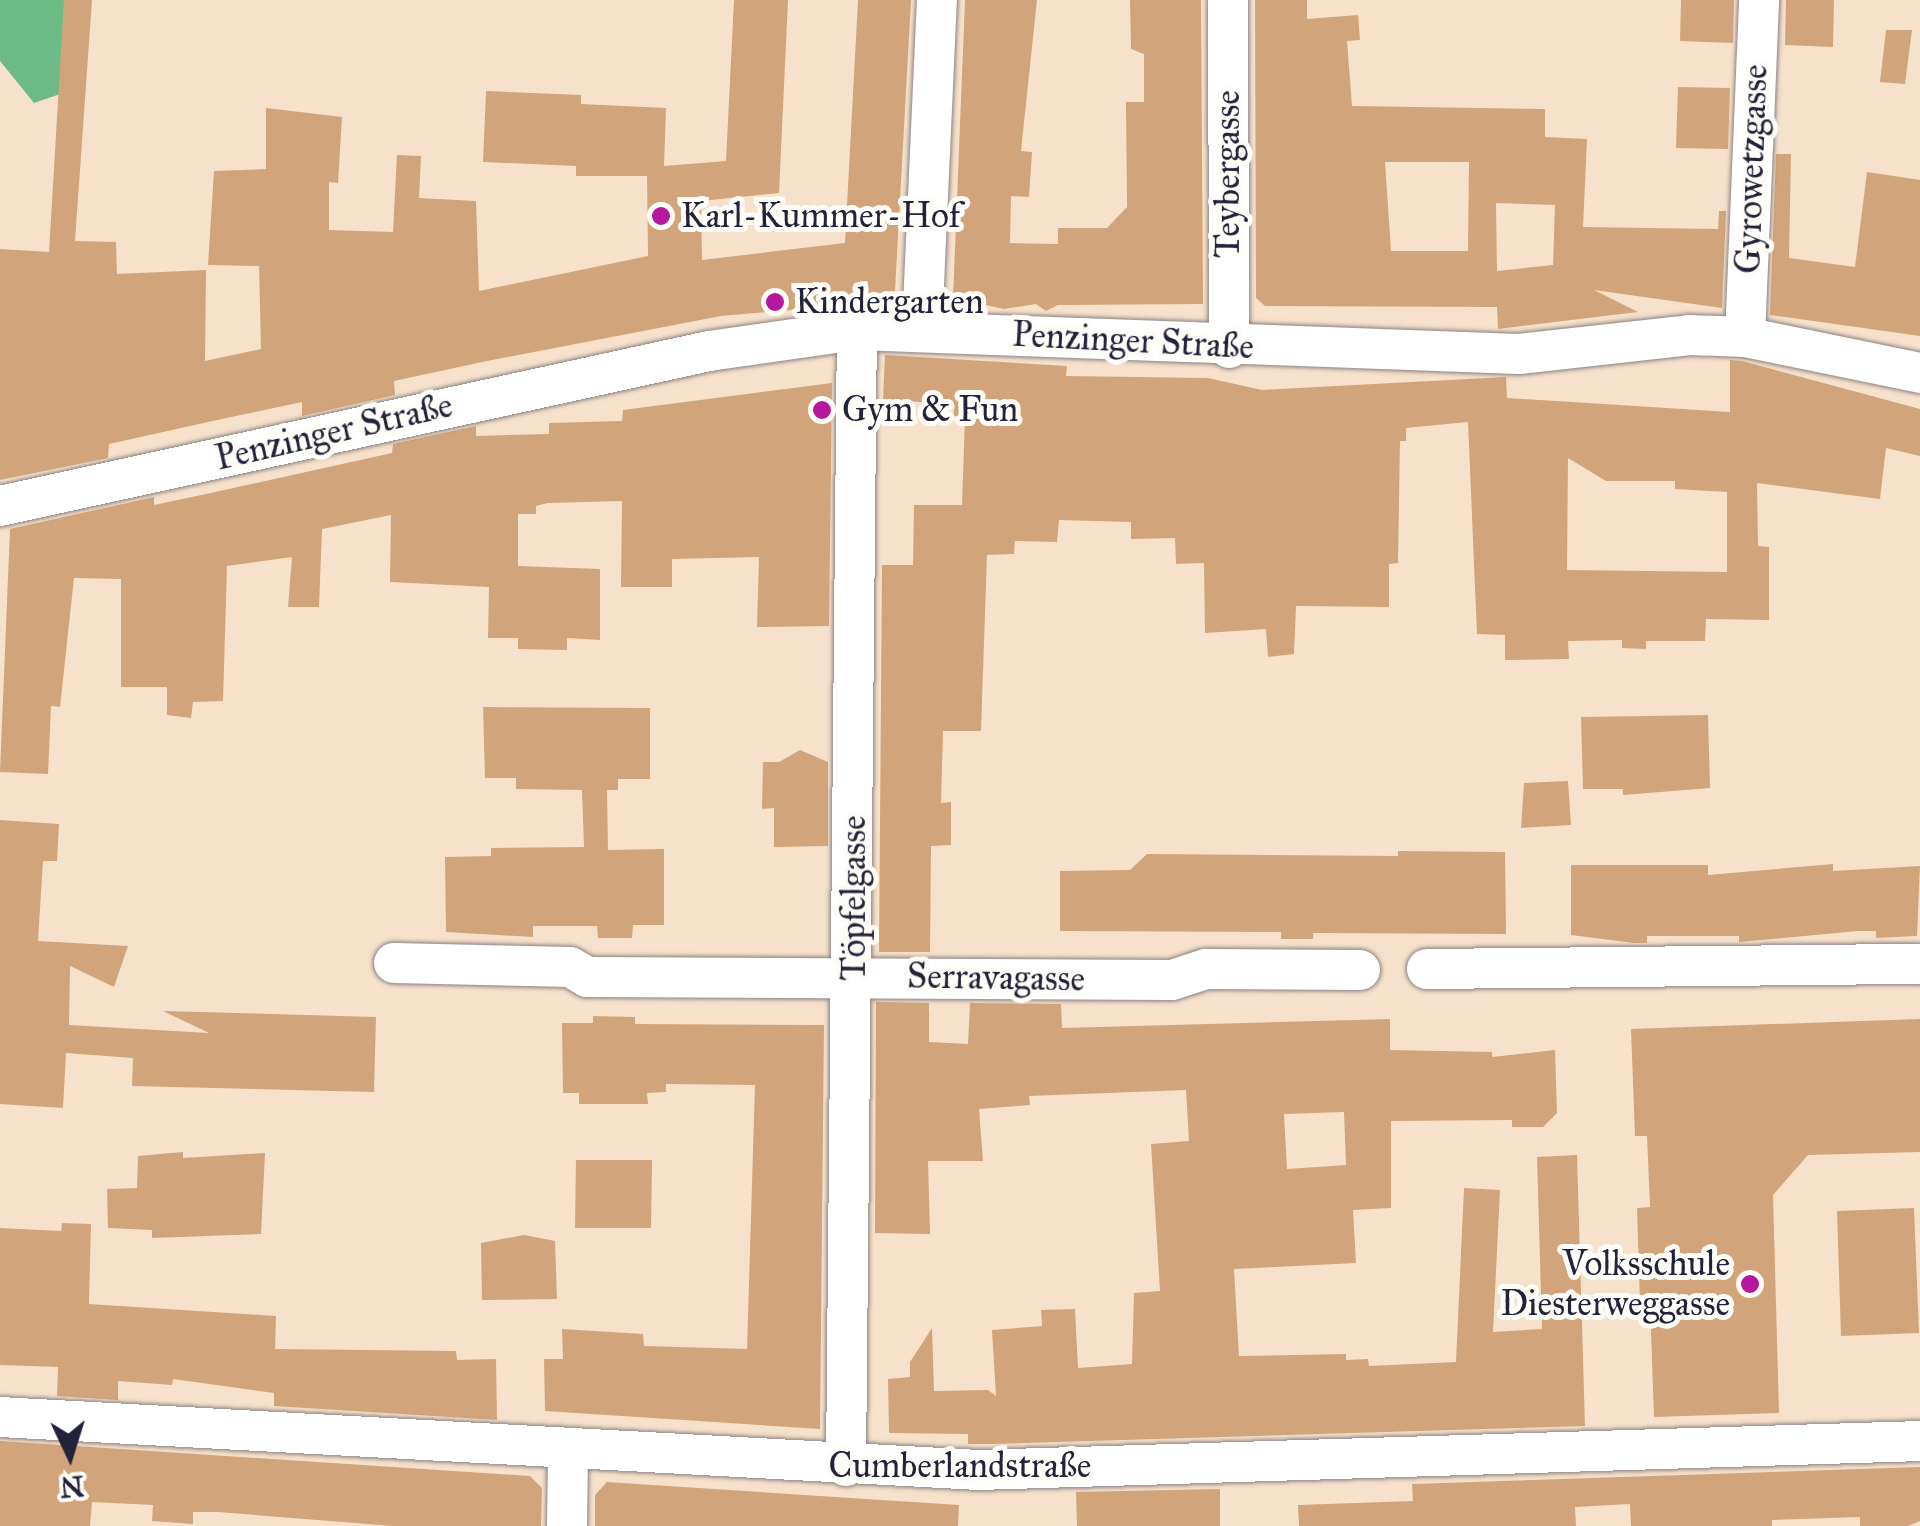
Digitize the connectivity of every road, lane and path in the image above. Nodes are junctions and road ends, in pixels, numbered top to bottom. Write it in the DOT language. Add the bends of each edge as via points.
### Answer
graph roads {
  1 [pos="937,0"];
  2 [pos="1228,0"];
  3 [pos="1759,0"];
  4 [pos="922,328"];
  5 [pos="857,330"];
  6 [pos="1745,337"];
  7 [pos="1229,348"];
  8 [pos="1920,373"];
  9 [pos="0,506"];
  10 [pos="394,963"];
  11 [pos="1920,964"];
  12 [pos="1427,969"];
  13 [pos="1360,970"];
  14 [pos="853,977"];
  15 [pos="0,1417"];
  16 [pos="1920,1441"];
  17 [pos="568,1452"];
  18 [pos="846,1466"];
  19 [pos="567,1526"];
  1 -- 4 [label="street"];
  2 -- 7 [label="street, Teybergasse"];
  3 -- 6 [label="street, Gyrowetzgasse"];
  4 -- 5 [label="street, Penzinger Straße"];
  4 -- 7 [label="street, Penzinger Straße"];
  5 -- 9 [label="street, Penzinger Straße" via="709,351"];
  5 -- 14 [label="street, Töpfelgasse"];
  6 -- 7 [label="street, Penzinger Straße" via="1690,336 1518,354"];
  6 -- 8 [label="street, Penzinger Straße"];
  10 -- 14 [label="street, Serravagasse" via="570,967 586,978"];
  11 -- 12 [label="street"];
  13 -- 14 [label="street, Serravagasse" via="1206,969 1172,980"];
  14 -- 18 [label="street, Töpfelgasse"];
  15 -- 17 [label="street, Cumberlandstraße"];
  16 -- 18 [label="street, Cumberlandstraße" via="978,1470"];
  17 -- 18 [label="street, Cumberlandstraße"];
  17 -- 19 [label="street"];
}
